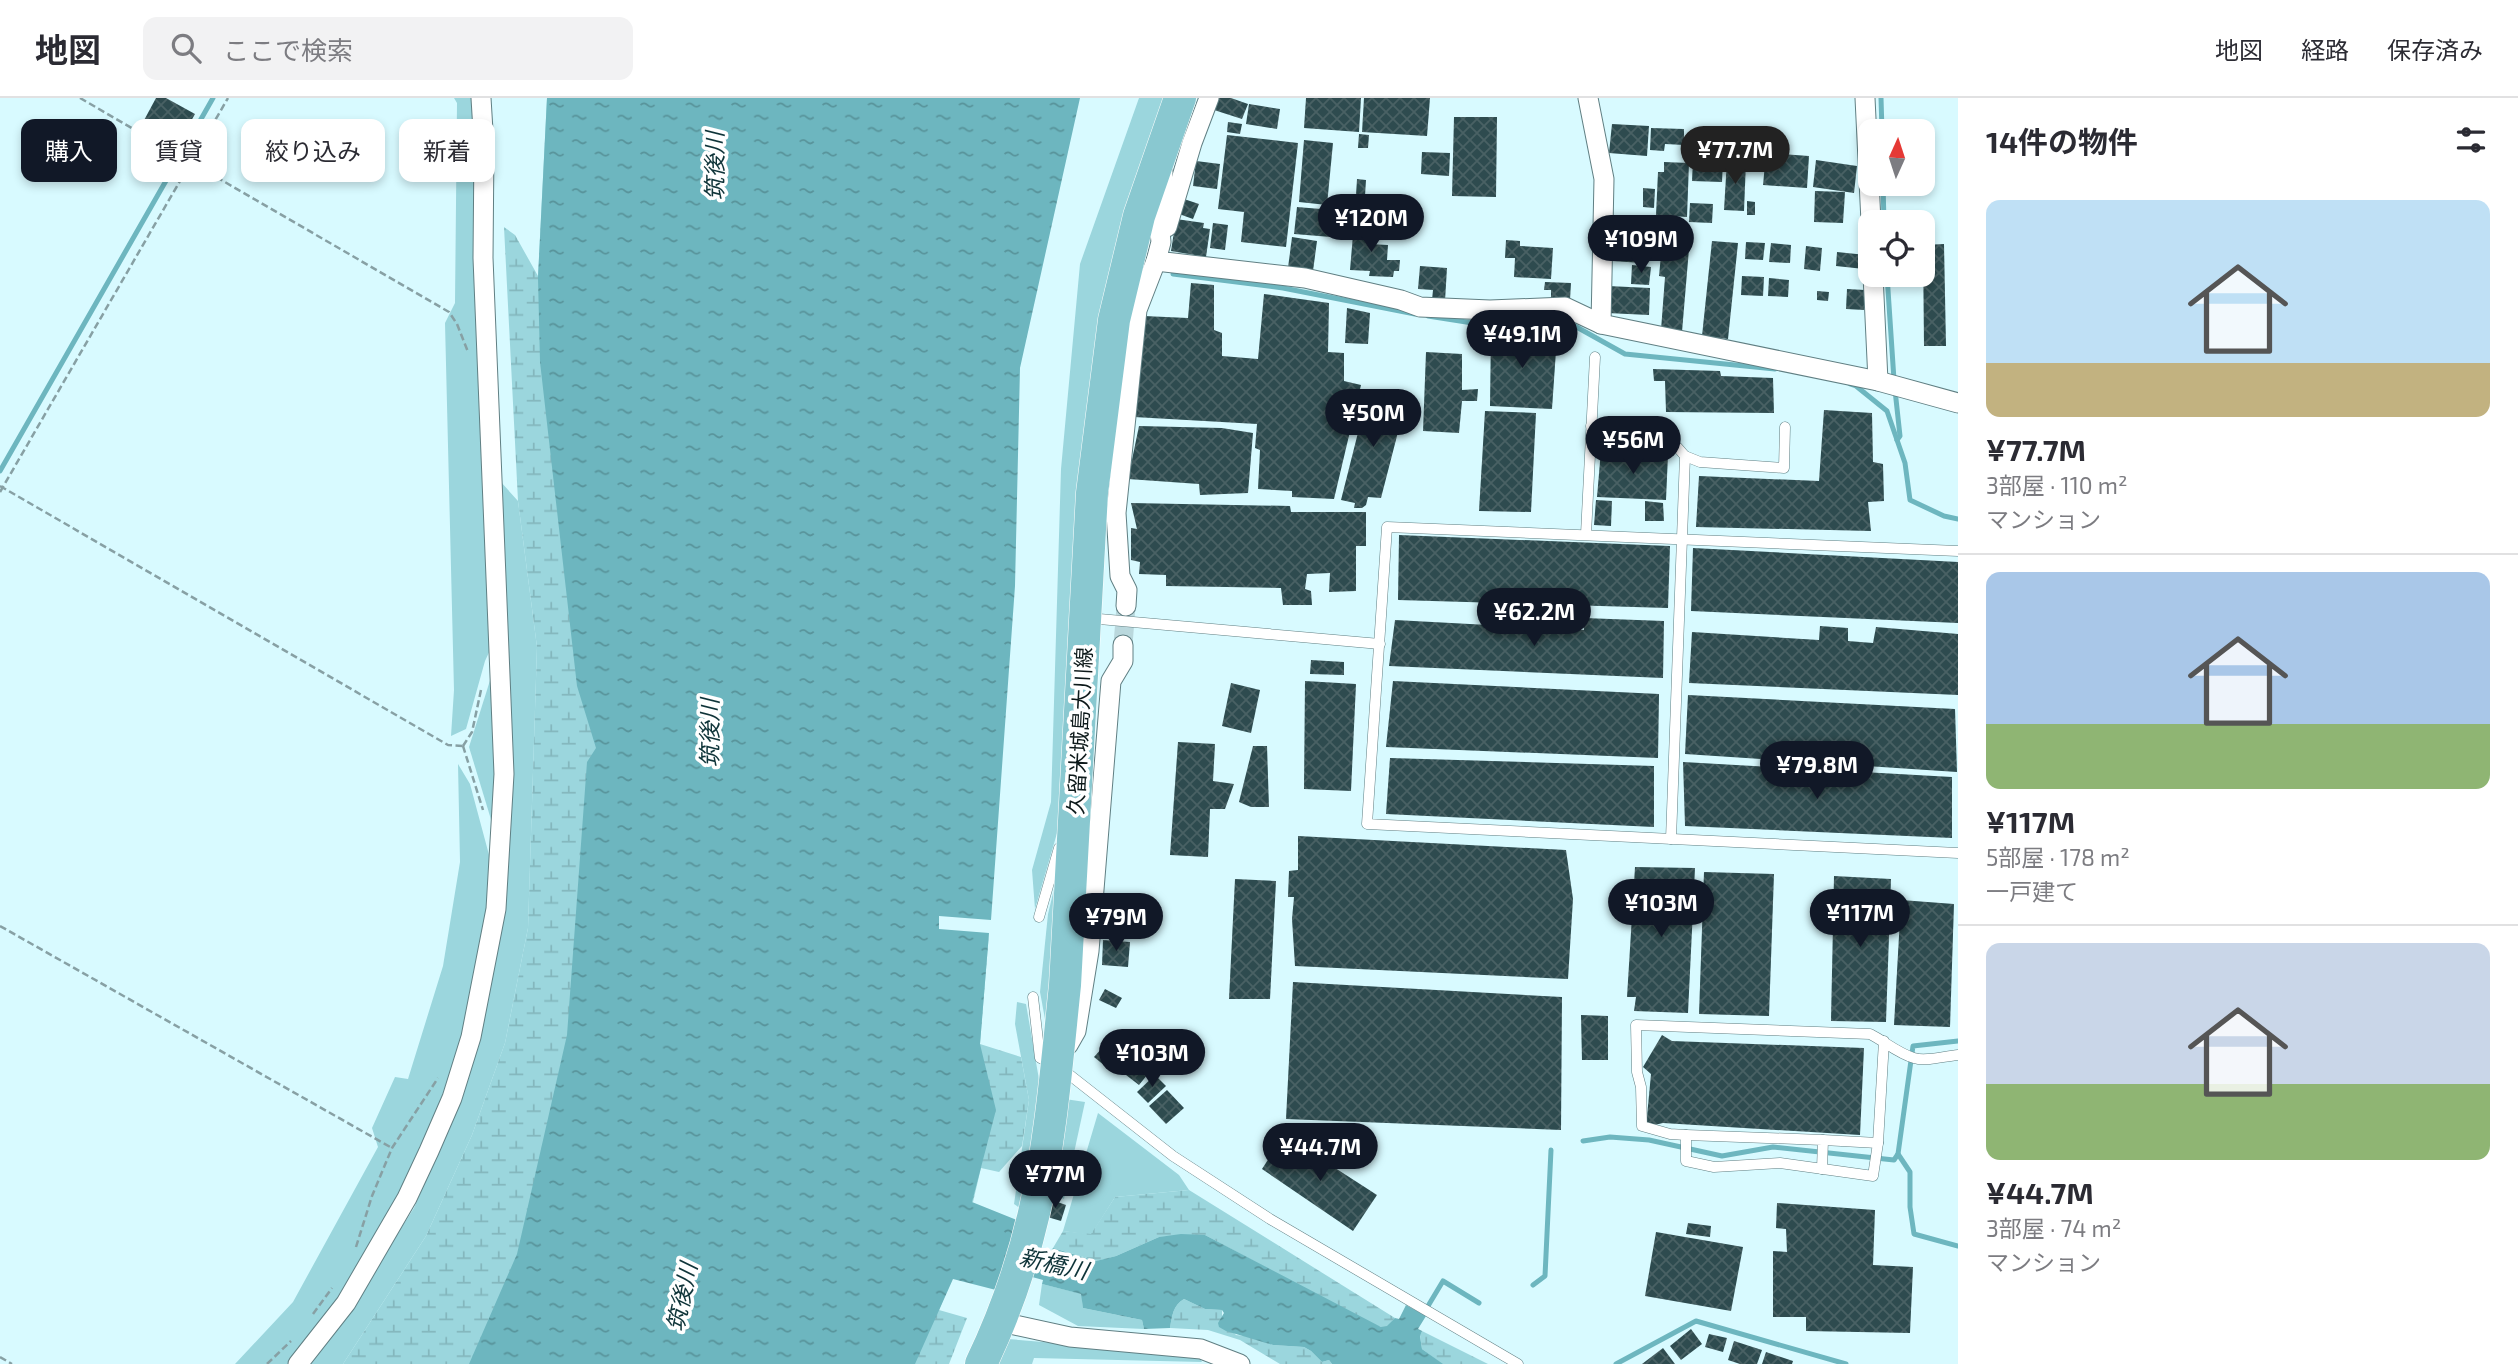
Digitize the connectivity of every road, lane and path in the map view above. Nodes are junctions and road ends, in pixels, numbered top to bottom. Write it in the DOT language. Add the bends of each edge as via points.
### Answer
graph roads {
  1 [pos="80,98"];
  2 [pos="228,98"];
  3 [pos="481,98"];
  4 [pos="1180,98"];
  5 [pos="1209,98"];
  6 [pos="1588,98"];
  7 [pos="1865,98"];
  8 [pos="216,119"];
  9 [pos="131,127"];
  10 [pos="1158,158"];
  11 [pos="179,182"];
  12 [pos="227,182"];
  13 [pos="1870,210"];
  14 [pos="1158,251"];
  15 [pos="1874,287"];
  16 [pos="457,324"];
  17 [pos="1601,324"];
  18 [pos="1595,356"];
  19 [pos="1878,381"];
  20 [pos="1958,403"];
  21 [pos="1591,426"];
  22 [pos="1786,427"];
  23 [pos="1685,456"];
  24 [pos="1,487"];
  25 [pos="0,492"];
  26 [pos="1586,534"];
  27 [pos="1682,538"];
  28 [pos="1958,551"];
  29 [pos="1126,606"];
  30 [pos="1085,618"];
  31 [pos="1380,644"];
  32 [pos="1124,645"];
  33 [pos="499,654"];
  34 [pos="463,746"];
  35 [pos="484,812"];
  36 [pos="1074,824"];
  37 [pos="1671,839"];
  38 [pos="1958,853"];
  39 [pos="1039,917"];
  40 [pos="0,926"];
  41 [pos="1033,997"];
  42 [pos="1884,1041"];
  43 [pos="1958,1055"];
  44 [pos="1056,1065"];
  45 [pos="438,1079"];
  46 [pos="1686,1143"];
  47 [pos="1878,1143"];
  48 [pos="1822,1147"];
  49 [pos="392,1148"];
  50 [pos="1822,1169"];
  51 [pos="354,1253"];
  52 [pos="334,1286"];
  53 [pos="1004,1311"];
  54 [pos="309,1318"];
  55 [pos="292,1340"];
  56 [pos="0,1357"];
  57 [pos="12,1364"];
  58 [pos="267,1364"];
  59 [pos="298,1364"];
  60 [pos="981,1364"];
  61 [pos="1240,1364"];
  62 [pos="1518,1364"];
  1 -- 9 [label="path"];
  2 -- 8 [label="path"];
  3 -- 33 [label="street"];
  4 -- 10 [label="main road, 久留米城島大川線"];
  5 -- 14 [label="street"];
  6 -- 17 [label="street" via="1604,179"];
  7 -- 13 [label="street"];
  10 -- 14 [label="street" via="1165,175"];
  10 -- 30 [label="main road, 久留米城島大川線" via="1114,320 1092,493"];
  11 -- 24 [label="path"];
  12 -- 16 [label="path" via="449,312"];
  14 -- 17 [label="street" via="1305,278 1420,307 1566,307"];
  14 -- 29 [label="street" via="1137,310 1116,513"];
  15 -- 19 [label="street"];
  17 -- 19 [label="street"];
  18 -- 21 [label="lane"];
  19 -- 20 [label="street"];
  21 -- 23 [label="lane" via="1644,427"];
  21 -- 26 [label="lane"];
  22 -- 23 [label="lane" via="1784,468 1700,462"];
  23 -- 27 [label="lane"];
  24 -- 25 [label="path"];
  24 -- 34 [label="path" via="448,745"];
  26 -- 27 [label="lane"];
  26 -- 31 [label="lane" via="1387,527"];
  27 -- 28 [label="lane"];
  27 -- 37 [label="lane"];
  30 -- 31 [label="lane"];
  30 -- 36 [label="main road, 久留米城島大川線"];
  31 -- 37 [label="lane" via="1367,824"];
  32 -- 44 [label="street" via="1123,661 1111,681 1089,951 1076,1031"];
  33 -- 34 [label="path" via="486,668 472,732"];
  33 -- 59 [label="street" via="504,774 500,864 471,1037 452,1098 407,1198 345,1303"];
  34 -- 35 [label="path"];
  36 -- 39 [label="lane" via="1062,840"];
  36 -- 44 [label="main road, 久留米城島大川線"];
  37 -- 38 [label="lane"];
  40 -- 49 [label="path"];
  41 -- 44 [label="lane" via="1040,1058"];
  42 -- 43 [label="lane" via="1915,1059"];
  42 -- 46 [label="lane" via="1870,1034 1636,1025 1642,1126"];
  42 -- 47 [label="lane"];
  44 -- 53 [label="main road, 久留米城島大川線" via="1034,1214"];
  44 -- 62 [label="lane" via="1173,1156 1270,1219"];
  45 -- 49 [label="path"];
  46 -- 48 [label="lane"];
  46 -- 50 [label="lane" via="1686,1161 1714,1167 1780,1163"];
  47 -- 48 [label="lane"];
  47 -- 50 [label="lane" via="1873,1176"];
  48 -- 50 [label="lane"];
  49 -- 51 [label="path"];
  52 -- 54 [label="path"];
  53 -- 60 [label="main road, 久留米城島大川線"];
  53 -- 61 [label="street" via="1070,1337 1201,1349"];
  55 -- 58 [label="path"];
  56 -- 57 [label="path"];
}
